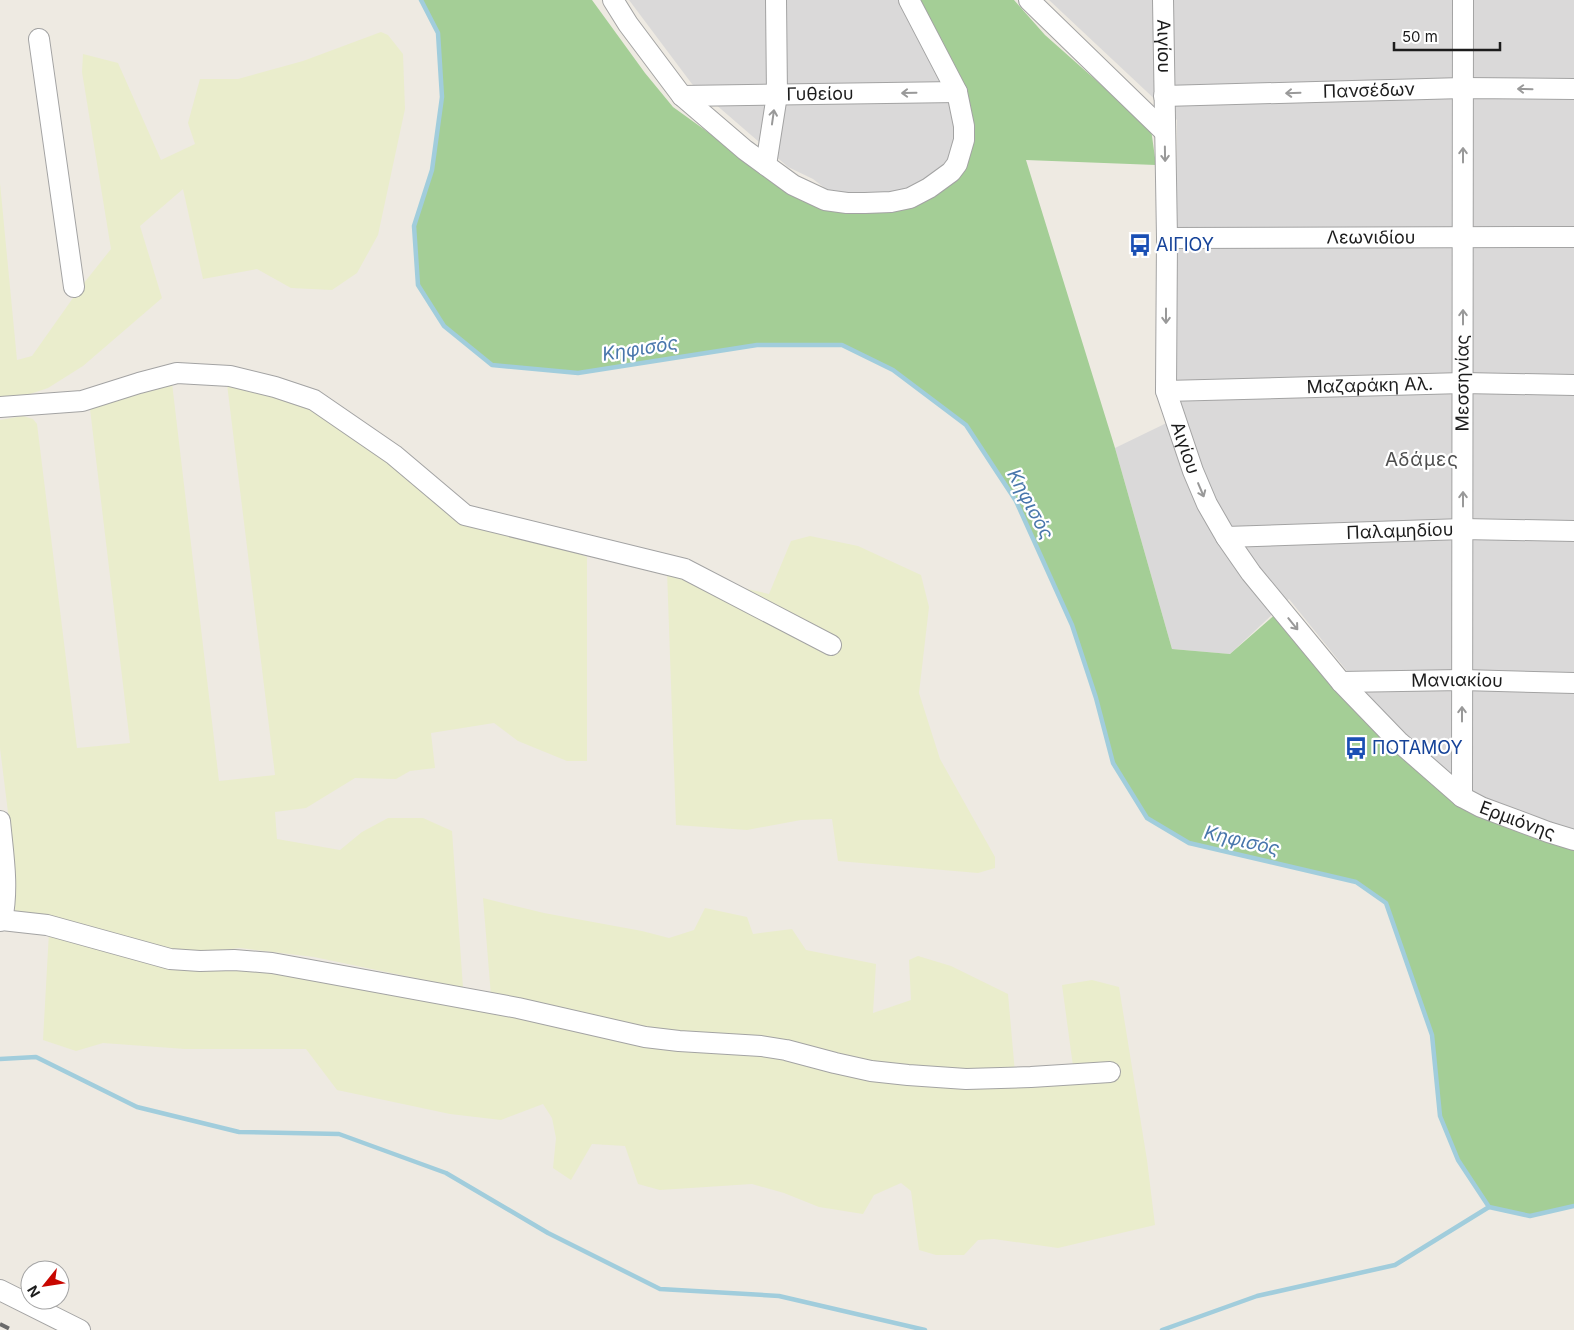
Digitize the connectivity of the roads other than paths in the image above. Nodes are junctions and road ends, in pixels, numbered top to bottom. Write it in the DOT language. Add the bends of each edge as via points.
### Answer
graph roads {
  1 [pos="613,0"];
  2 [pos="776,0"];
  3 [pos="909,0"];
  4 [pos="1029,0"];
  5 [pos="1163,0"];
  6 [pos="1463,0"];
  7 [pos="39,39"];
  8 [pos="1463,88"];
  9 [pos="1574,89"];
  10 [pos="957,92"];
  11 [pos="777,95"];
  12 [pos="682,96"];
  13 [pos="1164,96"];
  14 [pos="1164,131"];
  15 [pos="766,165"];
  16 [pos="1574,237"];
  17 [pos="1167,238"];
  18 [pos="1463,238"];
  19 [pos="74,287"];
  20 [pos="1463,384"];
  21 [pos="1574,385"];
  22 [pos="1166,391"];
  23 [pos="0,407"];
  24 [pos="1463,529"];
  25 [pos="1574,531"];
  26 [pos="1226,537"];
  27 [pos="831,645"];
  28 [pos="1462,680"];
  29 [pos="1341,682"];
  30 [pos="1574,682"];
  31 [pos="1462,797"];
  32 [pos="0,821"];
  33 [pos="1574,840"];
  34 [pos="1,920"];
  35 [pos="1110,1072"];
  36 [pos="0,1290"];
  37 [pos="80,1330"];
  1 -- 12 [label="street"];
  2 -- 11 [label="street"];
  3 -- 10 [label="street"];
  4 -- 14 [label="street"];
  5 -- 13 [label="street, Αιγίου"];
  6 -- 8 [label="street, Μεσσηνίας"];
  7 -- 19 [label="street"];
  9 -- 8 [label="street, Πανσέδων, one-way"];
  8 -- 13 [label="street, Πανσέδων, one-way"];
  18 -- 8 [label="street, Μεσσηνίας, one-way"];
  10 -- 11 [label="street, Γυθείου, one-way"];
  10 -- 15 [label="street" via="964,140 957,164 940,180 910,198 865,203 825,200 793,185"];
  11 -- 12 [label="street, Γυθείου"];
  15 -- 11 [label="street, one-way"];
  12 -- 15 [label="street"];
  13 -- 14 [label="street, Αιγίου"];
  14 -- 17 [label="street, Αιγίου, one-way"];
  16 -- 18 [label="street, Λεωνιδίου"];
  17 -- 18 [label="street, Λεωνιδίου"];
  17 -- 22 [label="street, Αιγίου, one-way"];
  20 -- 18 [label="street, Μεσσηνίας, one-way"];
  20 -- 21 [label="street, Μαζαράκη Αλ."];
  20 -- 22 [label="street, Μαζαράκη Αλ."];
  24 -- 20 [label="street, Μεσσηνίας, one-way"];
  22 -- 26 [label="street, Αιγίου, one-way" via="1193,471"];
  23 -- 27 [label="street" via="82,401 177,373 230,376 274,387 314,400 394,455 465,515 685,569"];
  24 -- 25 [label="street, Παλαμηδίου"];
  24 -- 26 [label="street, Παλαμηδίου"];
  24 -- 28 [label="street, Μεσσηνίας"];
  26 -- 29 [label="street, Αιγίου, one-way" via="1251,573"];
  28 -- 29 [label="street, Μανιακίου"];
  28 -- 30 [label="street, Μανιακίου"];
  31 -- 28 [label="street, Μεσσηνίας, one-way"];
  29 -- 31 [label="street, Αιγίου" via="1398,741"];
  31 -- 33 [label="street, Ερμιόνης" via="1481,807"];
  32 -- 34 [label="street" via="5,868 5,905"];
  34 -- 35 [label="street" via="47,925 170,959 272,963 518,1008 645,1037 761,1046 871,1071 966,1079"];
  36 -- 37 [label="street"];
}
